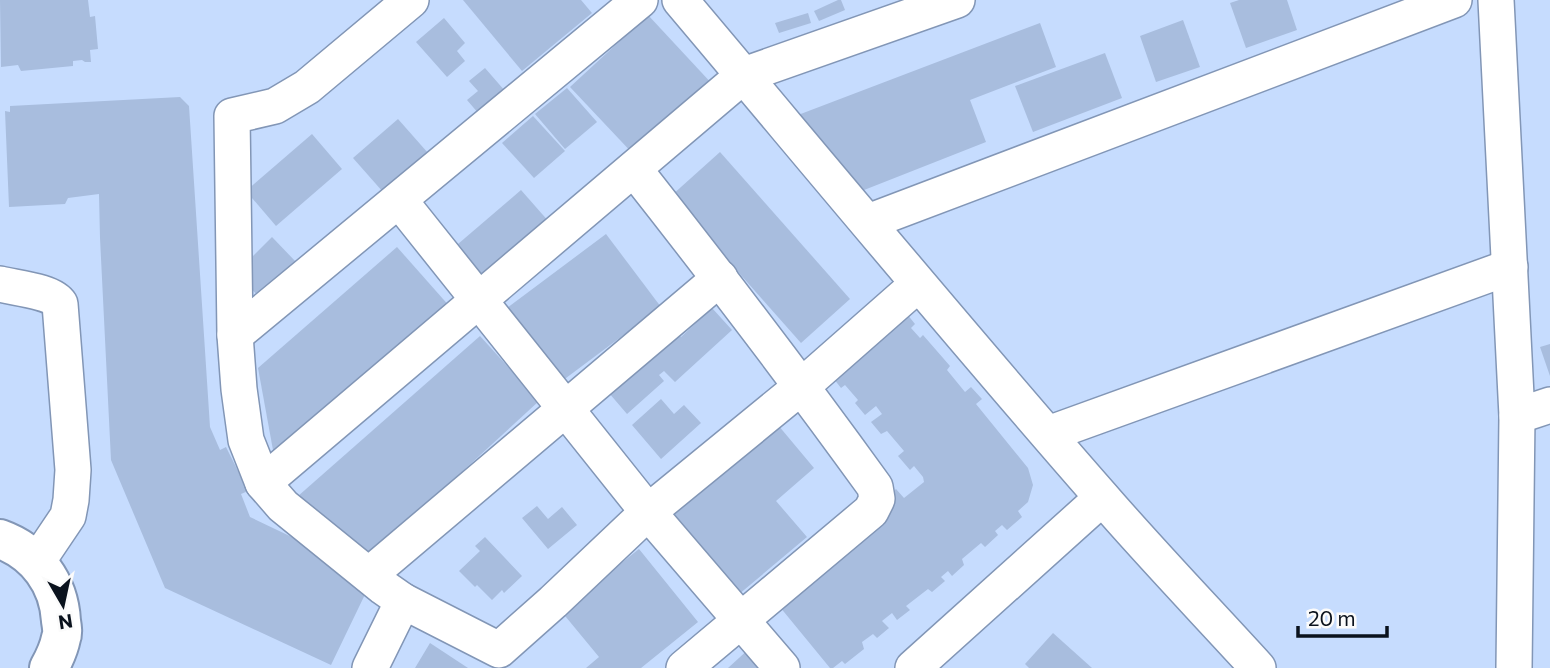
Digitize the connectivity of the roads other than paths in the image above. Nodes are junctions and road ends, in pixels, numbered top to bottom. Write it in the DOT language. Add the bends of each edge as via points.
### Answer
graph roads {
  1 [pos="411,0"];
  2 [pos="639,0"];
  3 [pos="680,0"];
  4 [pos="957,0"];
  5 [pos="1454,0"];
  6 [pos="1496,0"];
  7 [pos="744,75"];
  8 [pos="634,169"];
  9 [pos="399,200"];
  10 [pos="868,222"];
  11 [pos="1510,267"];
  12 [pos="720,278"];
  13 [pos="0,284"];
  14 [pos="918,284"];
  15 [pos="479,300"];
  16 [pos="235,335"];
  17 [pos="802,386"];
  18 [pos="1550,405"];
  19 [pos="567,408"];
  20 [pos="1517,416"];
  21 [pos="1048,435"];
  22 [pos="263,483"];
  23 [pos="1102,498"];
  24 [pos="648,512"];
  25 [pos="0,539"];
  26 [pos="37,562"];
  27 [pos="369,575"];
  28 [pos="403,601"];
  29 [pos="740,621"];
  30 [pos="512,659"];
  31 [pos="62,665"];
  32 [pos="370,668"];
  33 [pos="684,668"];
  34 [pos="782,668"];
  35 [pos="913,668"];
  36 [pos="1258,668"];
  37 [pos="1514,668"];
  1 -- 16 [label="street" via="307,87 275,106 232,116"];
  2 -- 9 [label="street"];
  3 -- 7 [label="street"];
  4 -- 7 [label="street"];
  5 -- 10 [label="street"];
  6 -- 11 [label="street"];
  7 -- 8 [label="street"];
  7 -- 10 [label="street"];
  8 -- 12 [label="street"];
  8 -- 15 [label="street"];
  9 -- 15 [label="street"];
  9 -- 16 [label="street"];
  10 -- 14 [label="street"];
  11 -- 20 [label="street"];
  11 -- 21 [label="street"];
  12 -- 17 [label="street"];
  12 -- 19 [label="street"];
  13 -- 26 [label="street" via="46,294 60,304 73,470 71,500 68,516"];
  14 -- 17 [label="street"];
  14 -- 21 [label="street"];
  15 -- 19 [label="street"];
  15 -- 22 [label="street"];
  16 -- 22 [label="street" via="246,440"];
  17 -- 24 [label="street"];
  17 -- 29 [label="street" via="875,487 877,499 871,511"];
  18 -- 20 [label="street"];
  19 -- 24 [label="street"];
  19 -- 27 [label="street"];
  20 -- 37 [label="street"];
  21 -- 23 [label="street"];
  22 -- 27 [label="street" via="283,506"];
  23 -- 35 [label="street"];
  23 -- 36 [label="street"];
  24 -- 29 [label="street"];
  24 -- 30 [label="street" via="553,602"];
  25 -- 26 [label="street"];
  26 -- 31 [label="street" via="52,583 60,608"];
  27 -- 28 [label="street"];
  28 -- 30 [label="street"];
  28 -- 32 [label="street"];
  29 -- 33 [label="street"];
  29 -- 34 [label="street"];
}
